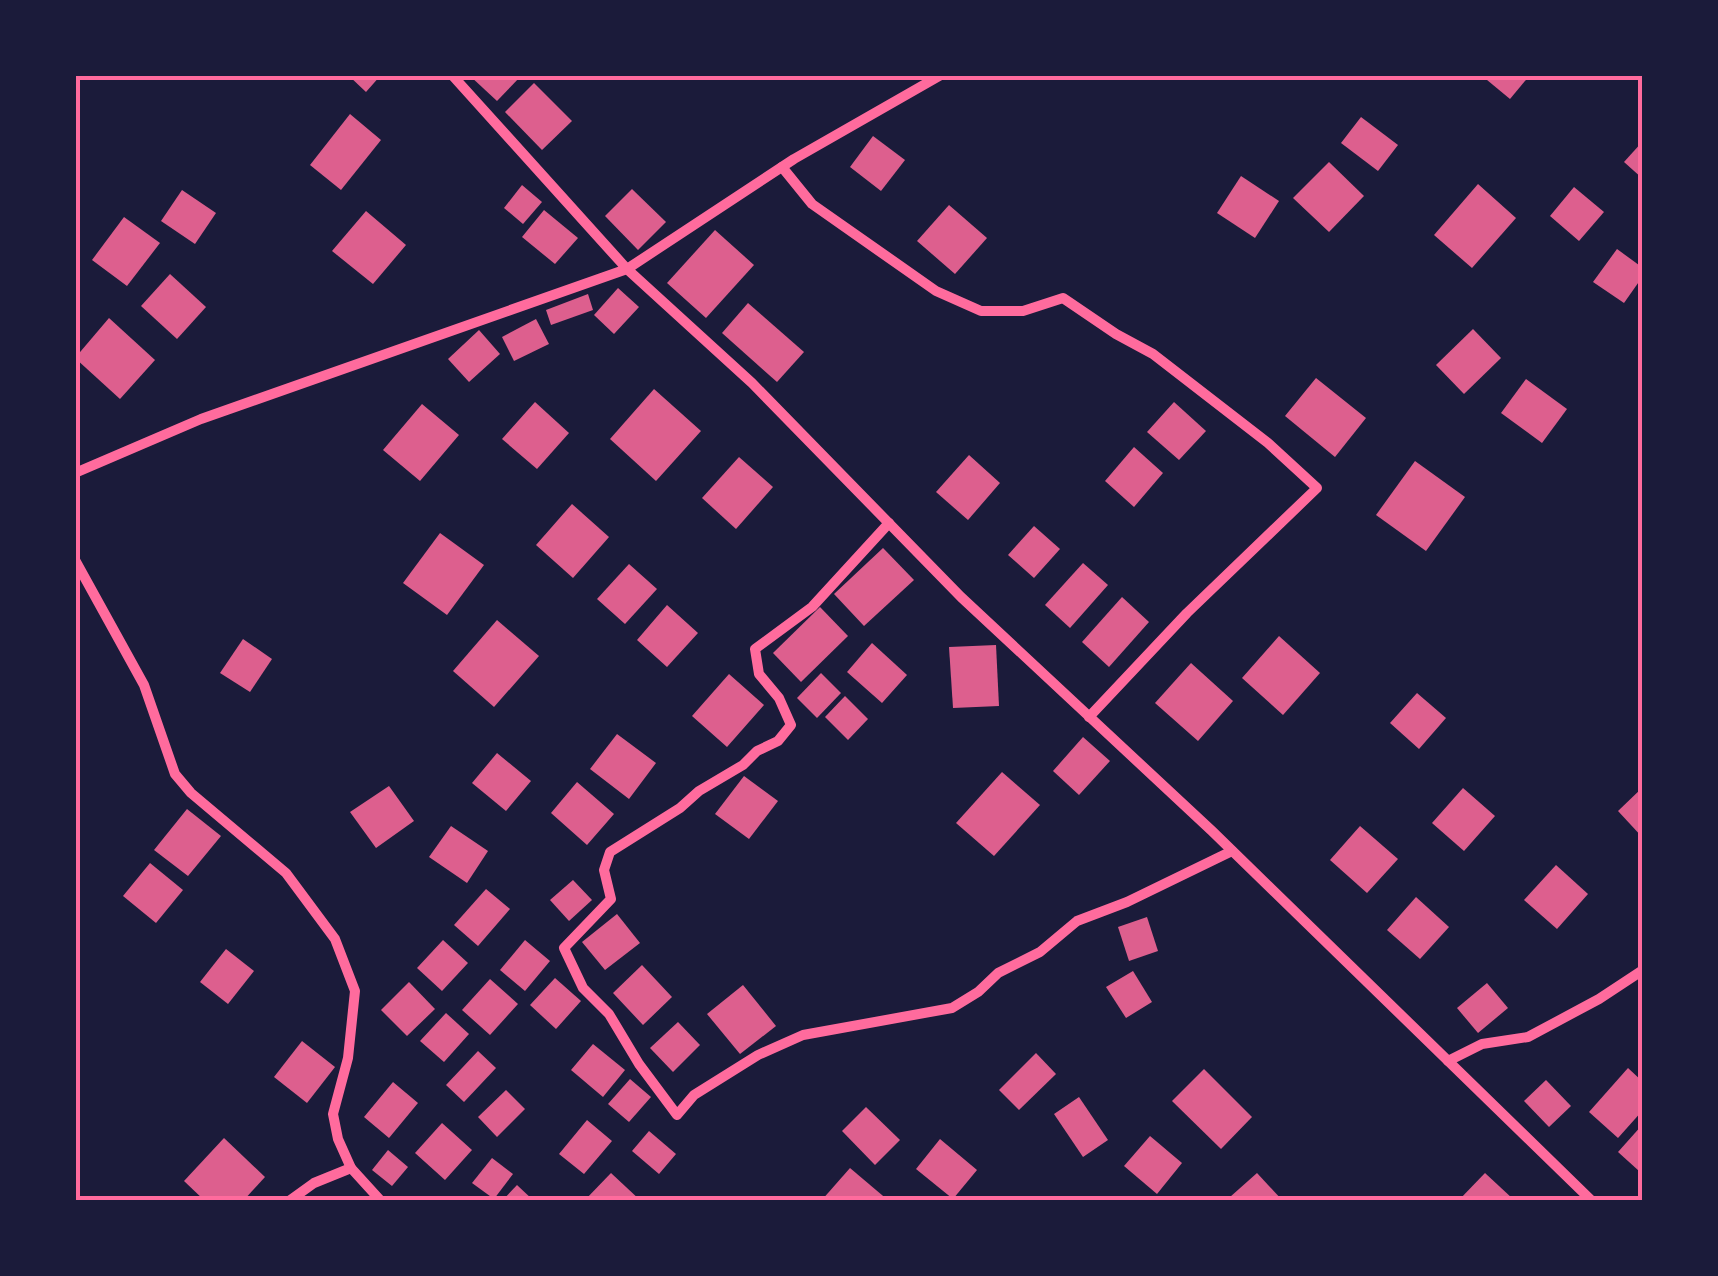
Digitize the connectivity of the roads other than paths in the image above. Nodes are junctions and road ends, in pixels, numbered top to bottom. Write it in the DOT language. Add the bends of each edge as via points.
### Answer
graph roads {
  1 [pos="452,75"];
  2 [pos="941,75"];
  3 [pos="782,168"];
  4 [pos="627,269"];
  5 [pos="75,474"];
  6 [pos="888,523"];
  7 [pos="75,560"];
  8 [pos="1089,717"];
  9 [pos="1232,851"];
  10 [pos="1643,970"];
  11 [pos="1448,1060"];
  12 [pos="351,1168"];
  13 [pos="289,1201"];
  14 [pos="381,1201"];
  15 [pos="1592,1201"];
  1 -- 4 [label="street"];
  2 -- 3 [label="street"];
  3 -- 4 [label="street"];
  3 -- 8 [label="street" via="812,204 936,291 982,310 1023,311 1063,298 1154,354 1317,488"];
  4 -- 5 [label="street" via="201,419"];
  4 -- 6 [label="street" via="752,383"];
  6 -- 8 [label="street"];
  6 -- 9 [label="street" via="812,607 755,649 758,674 791,725 778,741 610,852 604,870 611,899 564,948 583,988 609,1014 677,1115 694,1095 758,1054 802,1035 952,1008 1078,921"];
  7 -- 12 [label="street" via="144,684 175,774 286,873 335,939 356,991 334,1114"];
  8 -- 9 [label="street"];
  9 -- 11 [label="street"];
  10 -- 11 [label="street" via="1528,1037 1482,1044"];
  11 -- 15 [label="street"];
  12 -- 13 [label="street"];
  12 -- 14 [label="street"];
}
